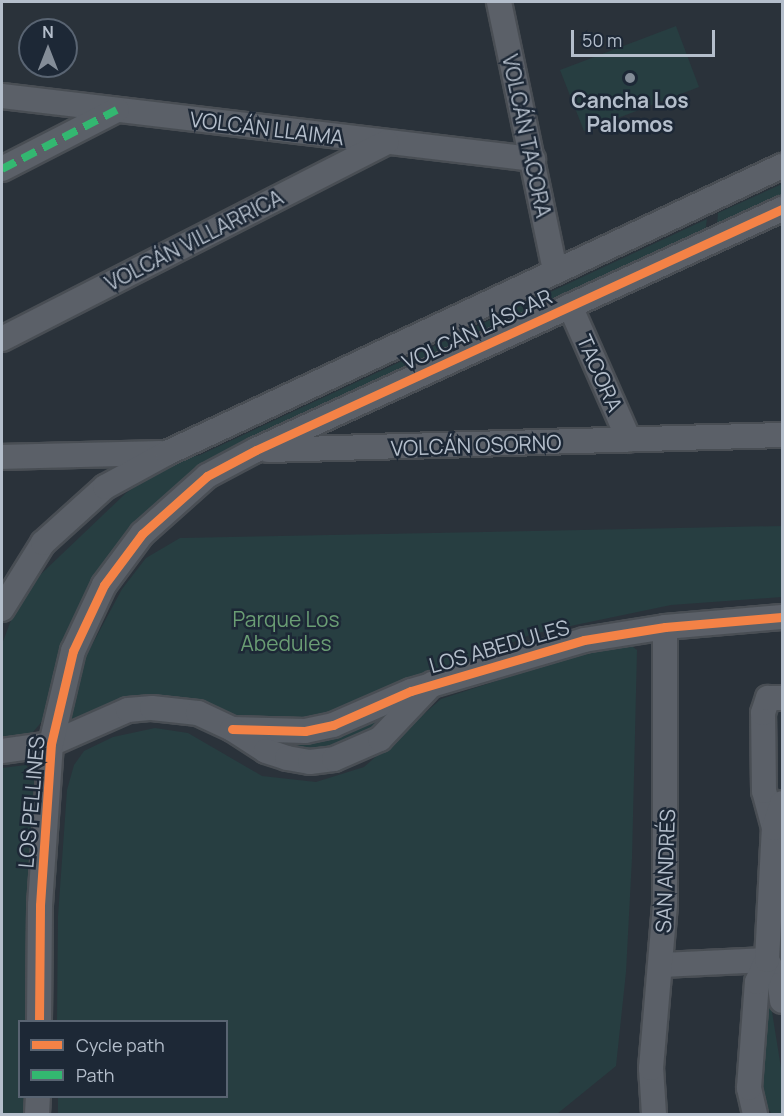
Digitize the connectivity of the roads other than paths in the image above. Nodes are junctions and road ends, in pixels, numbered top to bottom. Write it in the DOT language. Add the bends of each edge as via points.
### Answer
graph roads {
  1 [pos="499,2"];
  2 [pos="2,96"];
  3 [pos="117,110"];
  4 [pos="387,142"];
  5 [pos="533,159"];
  6 [pos="783,166"];
  7 [pos="2,169"];
  8 [pos="783,209"];
  9 [pos="555,271"];
  10 [pos="570,306"];
  11 [pos="2,339"];
  12 [pos="783,435"];
  13 [pos="630,440"];
  14 [pos="256,450"];
  15 [pos="167,453"];
  16 [pos="2,458"];
  17 [pos="2,609"];
  18 [pos="783,617"];
  19 [pos="665,627"];
  20 [pos="432,684"];
  21 [pos="783,698"];
  22 [pos="232,729"];
  23 [pos="51,744"];
  24 [pos="2,751"];
  25 [pos="783,803"];
  26 [pos="774,828"];
  27 [pos="767,960"];
  28 [pos="662,965"];
  29 [pos="783,1001"];
  30 [pos="39,1020"];
  31 [pos="38,1098"];
  32 [pos="37,1114"];
  33 [pos="654,1114"];
  34 [pos="756,1114"];
  1 -- 5 [label="street, VOLCÁN TACORA"];
  2 -- 3 [label="street, VOLCÁN LLAIMA"];
  3 -- 4 [label="street, VOLCÁN LLAIMA"];
  3 -- 7 [label="street"];
  4 -- 5 [label="street, VOLCÁN LLAIMA"];
  4 -- 11 [label="street, VOLCÁN VILLARRICA"];
  5 -- 9 [label="street, VOLCÁN TACORA"];
  6 -- 9 [label="street, VOLCÁN LÁSCAR"];
  8 -- 10 [label="street, VOLCÁN LÁSCAR"];
  9 -- 15 [label="street, VOLCÁN LÁSCAR"];
  10 -- 13 [label="street, TACORA"];
  10 -- 14 [label="street, VOLCÁN LÁSCAR"];
  12 -- 13 [label="street, VOLCÁN OSORNO"];
  13 -- 14 [label="street, VOLCÁN OSORNO"];
  14 -- 23 [label="street, LOS PELLINES" via="207,476 164,511 104,585 73,651"];
  15 -- 16 [label="street"];
  15 -- 17 [label="street" via="105,487 62,522 26,566"];
  18 -- 19 [label="street, LOS ABEDULES"];
  19 -- 20 [label="street, LOS ABEDULES" via="584,640"];
  19 -- 28 [label="street, SAN ANDRÉS" via="667,812"];
  20 -- 22 [label="street, LOS ABEDULES" via="333,725 304,731"];
  20 -- 22 [label="street, LOS ABEDULES" via="380,740 334,759 310,762 287,758 266,751"];
  21 -- 26 [label="street" via="768,698 763,713 764,791"];
  22 -- 23 [label="street, LOS ABEDULES" via="198,713 152,708 128,710"];
  23 -- 24 [label="street, LOS ABEDULES"];
  23 -- 30 [label="street, LOS PELLINES" via="40,905"];
  25 -- 26 [label="street"];
  26 -- 27 [label="street"];
  27 -- 28 [label="street"];
  27 -- 29 [label="street" via="780,985"];
  27 -- 34 [label="street" via="757,982 749,1075 750,1099"];
  28 -- 33 [label="street, SAN ANDRÉS" via="651,1068"];
  31 -- 32 [label="street"];
}
